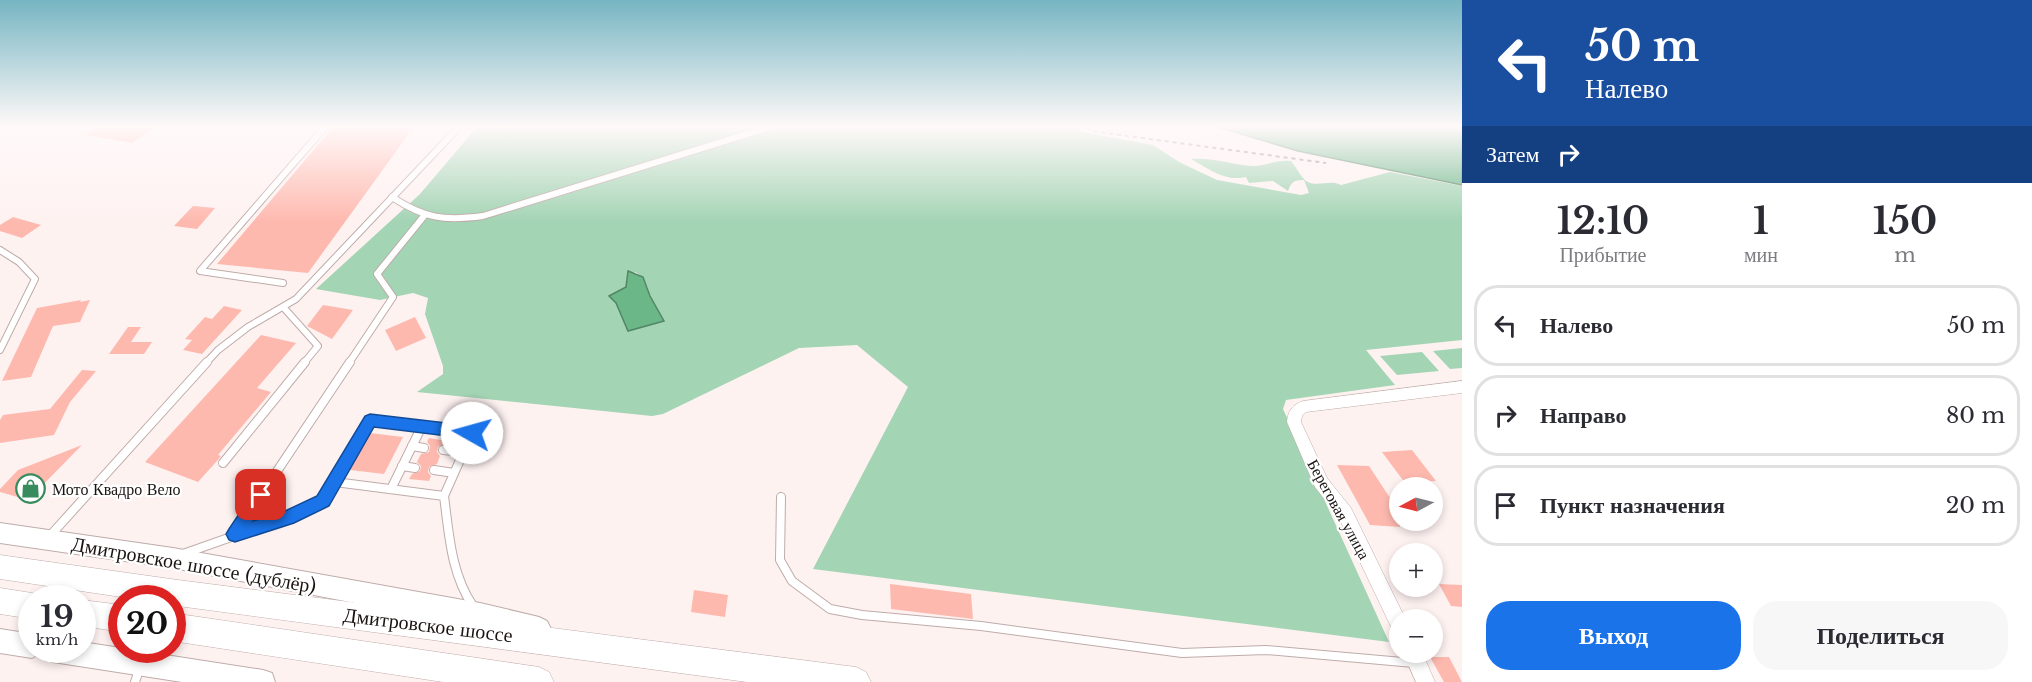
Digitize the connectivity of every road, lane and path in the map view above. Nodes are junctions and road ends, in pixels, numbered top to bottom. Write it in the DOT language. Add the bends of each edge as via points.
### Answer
graph roads {
  1 [pos="297,159"];
  2 [pos="429,159"];
  3 [pos="667,159"];
  4 [pos="1296,159"];
  5 [pos="1326,163"];
  6 [pos="392,197"];
  7 [pos="424,216"];
  8 [pos="0,250"];
  9 [pos="283,283"];
  10 [pos="284,308"];
  11 [pos="0,350"];
  12 [pos="1462,387"];
  13 [pos="422,426"];
  14 [pos="412,446"];
  15 [pos="424,447"];
  16 [pos="443,450"];
  17 [pos="464,452"];
  18 [pos="223,463"];
  19 [pos="402,466"];
  20 [pos="415,468"];
  21 [pos="434,470"];
  22 [pos="454,473"];
  23 [pos="335,482"];
  24 [pos="391,489"];
  25 [pos="444,496"];
  26 [pos="781,498"];
  27 [pos="0,532"];
  28 [pos="235,534"];
  29 [pos="47,540"];
  30 [pos="173,558"];
  31 [pos="0,567"];
  32 [pos="0,601"];
  33 [pos="18,604"];
  34 [pos="1391,609"];
  35 [pos="480,615"];
  36 [pos="186,629"];
  37 [pos="0,641"];
  38 [pos="18,644"];
  39 [pos="634,652"];
  40 [pos="1389,657"];
  41 [pos="96,662"];
  42 [pos="1416,663"];
  43 [pos="139,673"];
  44 [pos="263,682"];
  45 [pos="539,682"];
  46 [pos="856,682"];
  47 [pos="1426,682"];
  1 -- 9 [label="lane" via="200,271"];
  2 -- 6 [label="lane"];
  3 -- 7 [label="lane" via="483,216 445,220"];
  4 -- 5 [label="path"];
  6 -- 7 [label="lane"];
  6 -- 10 [label="lane"];
  7 -- 28 [label="lane" via="377,274 393,297"];
  8 -- 11 [label="lane" via="35,279"];
  10 -- 18 [label="lane" via="318,346"];
  10 -- 29 [label="lane" via="248,327 218,350"];
  12 -- 34 [label="street, Береговая улица" via="1303,407 1295,412 1294,422 1321,482 1345,513"];
  13 -- 14 [label="lane"];
  13 -- 17 [label="lane" via="472,433"];
  13 -- 23 [label="lane" via="370,420"];
  14 -- 15 [label="lane"];
  14 -- 19 [label="lane"];
  16 -- 17 [label="lane"];
  17 -- 22 [label="lane"];
  19 -- 20 [label="lane"];
  19 -- 24 [label="lane"];
  21 -- 22 [label="lane"];
  22 -- 25 [label="lane"];
  23 -- 24 [label="lane"];
  23 -- 28 [label="lane" via="323,501"];
  24 -- 25 [label="lane"];
  25 -- 35 [label="lane" via="455,563 467,600"];
  26 -- 40 [label="lane" via="780,560 792,581 830,609 1182,653 1266,650"];
  27 -- 29 [label="main road, Дмитровское шоссе (дублёр)"];
  28 -- 30 [label="lane"];
  29 -- 30 [label="main road, Дмитровское шоссе (дублёр)"];
  30 -- 35 [label="main road, Дмитровское шоссе (дублёр)"];
  31 -- 39 [label="highway, Дмитровское шоссе"];
  32 -- 33 [label="highway"];
  35 -- 39 [label="main road, Дмитровское шоссе (дублёр)"];
  36 -- 45 [label="highway"];
  37 -- 38 [label="main road"];
  39 -- 46 [label="highway, Дмитровское шоссе"];
  41 -- 43 [label="main road"];
  42 -- 47 [label="street"];
  43 -- 44 [label="main road"];
}
